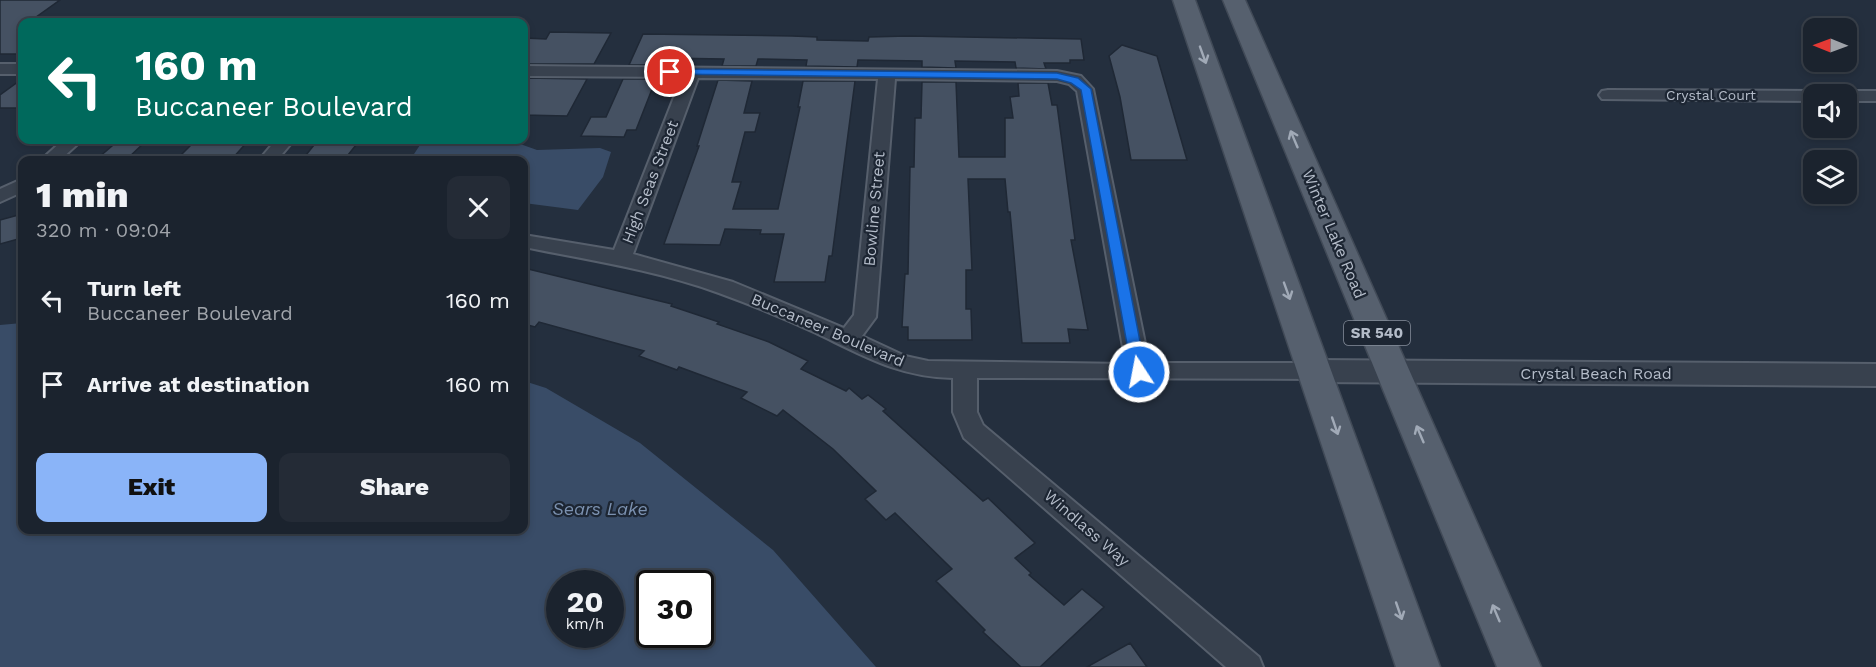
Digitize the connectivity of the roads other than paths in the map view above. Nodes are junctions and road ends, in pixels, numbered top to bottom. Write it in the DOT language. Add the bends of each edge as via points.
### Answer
graph roads {
  1 [pos="1184,0"];
  2 [pos="1234,0"];
  3 [pos="0,69"];
  4 [pos="18,69"];
  5 [pos="528,71"];
  6 [pos="692,72"];
  7 [pos="887,74"];
  8 [pos="1608,95"];
  9 [pos="1803,96"];
  10 [pos="1857,96"];
  11 [pos="1876,96"];
  12 [pos="68,144"];
  13 [pos="282,144"];
  14 [pos="55,156"];
  15 [pos="271,156"];
  16 [pos="18,187"];
  17 [pos="0,196"];
  18 [pos="528,242"];
  19 [pos="621,258"];
  20 [pos="847,339"];
  21 [pos="965,370"];
  22 [pos="1315,371"];
  23 [pos="1139,372"];
  24 [pos="1394,372"];
  25 [pos="1876,375"];
  26 [pos="1248,667"];
  27 [pos="1418,667"];
  28 [pos="1519,667"];
  1 -- 22 [label="main road, one-way"];
  24 -- 2 [label="main road, Winter Lake Road / SR 540, one-way"];
  3 -- 4 [label="street"];
  5 -- 6 [label="street"];
  6 -- 7 [label="street"];
  6 -- 19 [label="street, High Seas Street"];
  7 -- 20 [label="street, Bowline Street" via="865,317"];
  7 -- 23 [label="street" via="1057,76 1075,80 1086,89"];
  8 -- 9 [label="street, Crystal Court"];
  10 -- 11 [label="street"];
  12 -- 14 [label="street"];
  13 -- 15 [label="street"];
  16 -- 17 [label="street"];
  18 -- 19 [label="street, Buccaneer Boulevard"];
  19 -- 20 [label="street, Buccaneer Boulevard" via="725,287"];
  20 -- 21 [label="street, Buccaneer Boulevard" via="900,363"];
  21 -- 23 [label="street, Buccaneer Boulevard"];
  21 -- 26 [label="street, Windlass Way" via="965,412 974,431"];
  22 -- 23 [label="street, Buccaneer Boulevard"];
  22 -- 24 [label="street, Crystal Beach Road"];
  22 -- 27 [label="main road, one-way"];
  24 -- 25 [label="street, Crystal Beach Road"];
  28 -- 24 [label="main road, Winter Lake Road / SR 540, one-way"];
}
